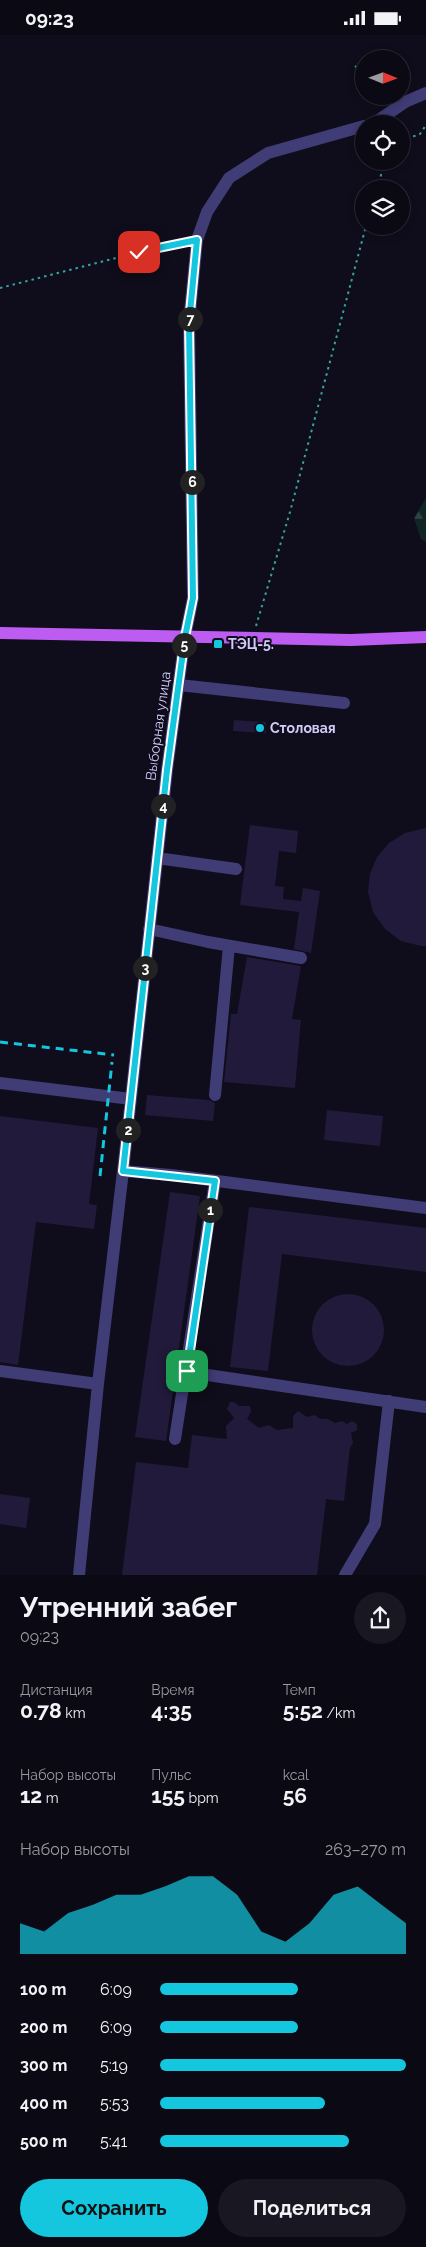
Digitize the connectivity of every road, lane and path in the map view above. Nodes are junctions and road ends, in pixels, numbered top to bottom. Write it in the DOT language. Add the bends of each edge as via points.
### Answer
graph roads {
  1 [pos="426,93"];
  2 [pos="386,115"];
  3 [pos="426,125"];
  4 [pos="355,129"];
  5 [pos="410,138"];
  6 [pos="364,235"];
  7 [pos="197,240"];
  8 [pos="0,288"];
  9 [pos="0,633"];
  10 [pos="185,637"];
  11 [pos="426,637"];
  12 [pos="252,638"];
  13 [pos="179,685"];
  14 [pos="344,703"];
  15 [pos="157,858"];
  16 [pos="236,869"];
  17 [pos="149,929"];
  18 [pos="229,946"];
  19 [pos="301,958"];
  20 [pos="0,1083"];
  21 [pos="214,1095"];
  22 [pos="131,1099"];
  23 [pos="123,1171"];
  24 [pos="215,1181"];
  25 [pos="426,1208"];
  26 [pos="0,1371"];
  27 [pos="187,1371"];
  28 [pos="98,1384"];
  29 [pos="389,1401"];
  30 [pos="426,1407"];
  31 [pos="175,1439"];
  32 [pos="79,1575"];
  33 [pos="345,1575"];
  1 -- 2 [label="street"];
  3 -- 5 [label="path" via="420,134"];
  4 -- 7 [label="street, Выборная улица" via="268,153 229,178 207,212"];
  6 -- 12 [label="path" via="290,512"];
  7 -- 8 [label="path"];
  7 -- 10 [label="street, Выборная улица" via="189,323 193,598"];
  9 -- 10 [label="main road"];
  10 -- 12 [label="main road"];
  10 -- 13 [label="street, Выборная улица"];
  11 -- 12 [label="main road" via="391,640"];
  13 -- 14 [label="street"];
  13 -- 15 [label="street, Выборная улица"];
  15 -- 16 [label="street"];
  15 -- 17 [label="street, Выборная улица"];
  17 -- 18 [label="street"];
  17 -- 22 [label="street, Выборная улица"];
  18 -- 19 [label="street"];
  18 -- 21 [label="street"];
  20 -- 22 [label="street"];
  22 -- 23 [label="street, Выборная улица"];
  23 -- 24 [label="street"];
  23 -- 28 [label="street, Выборная улица"];
  24 -- 25 [label="street"];
  24 -- 27 [label="street"];
  26 -- 28 [label="street"];
  27 -- 29 [label="street"];
  27 -- 31 [label="street"];
  28 -- 32 [label="street, Выборная улица"];
  29 -- 30 [label="street"];
  29 -- 33 [label="street" via="375,1525"];
}
